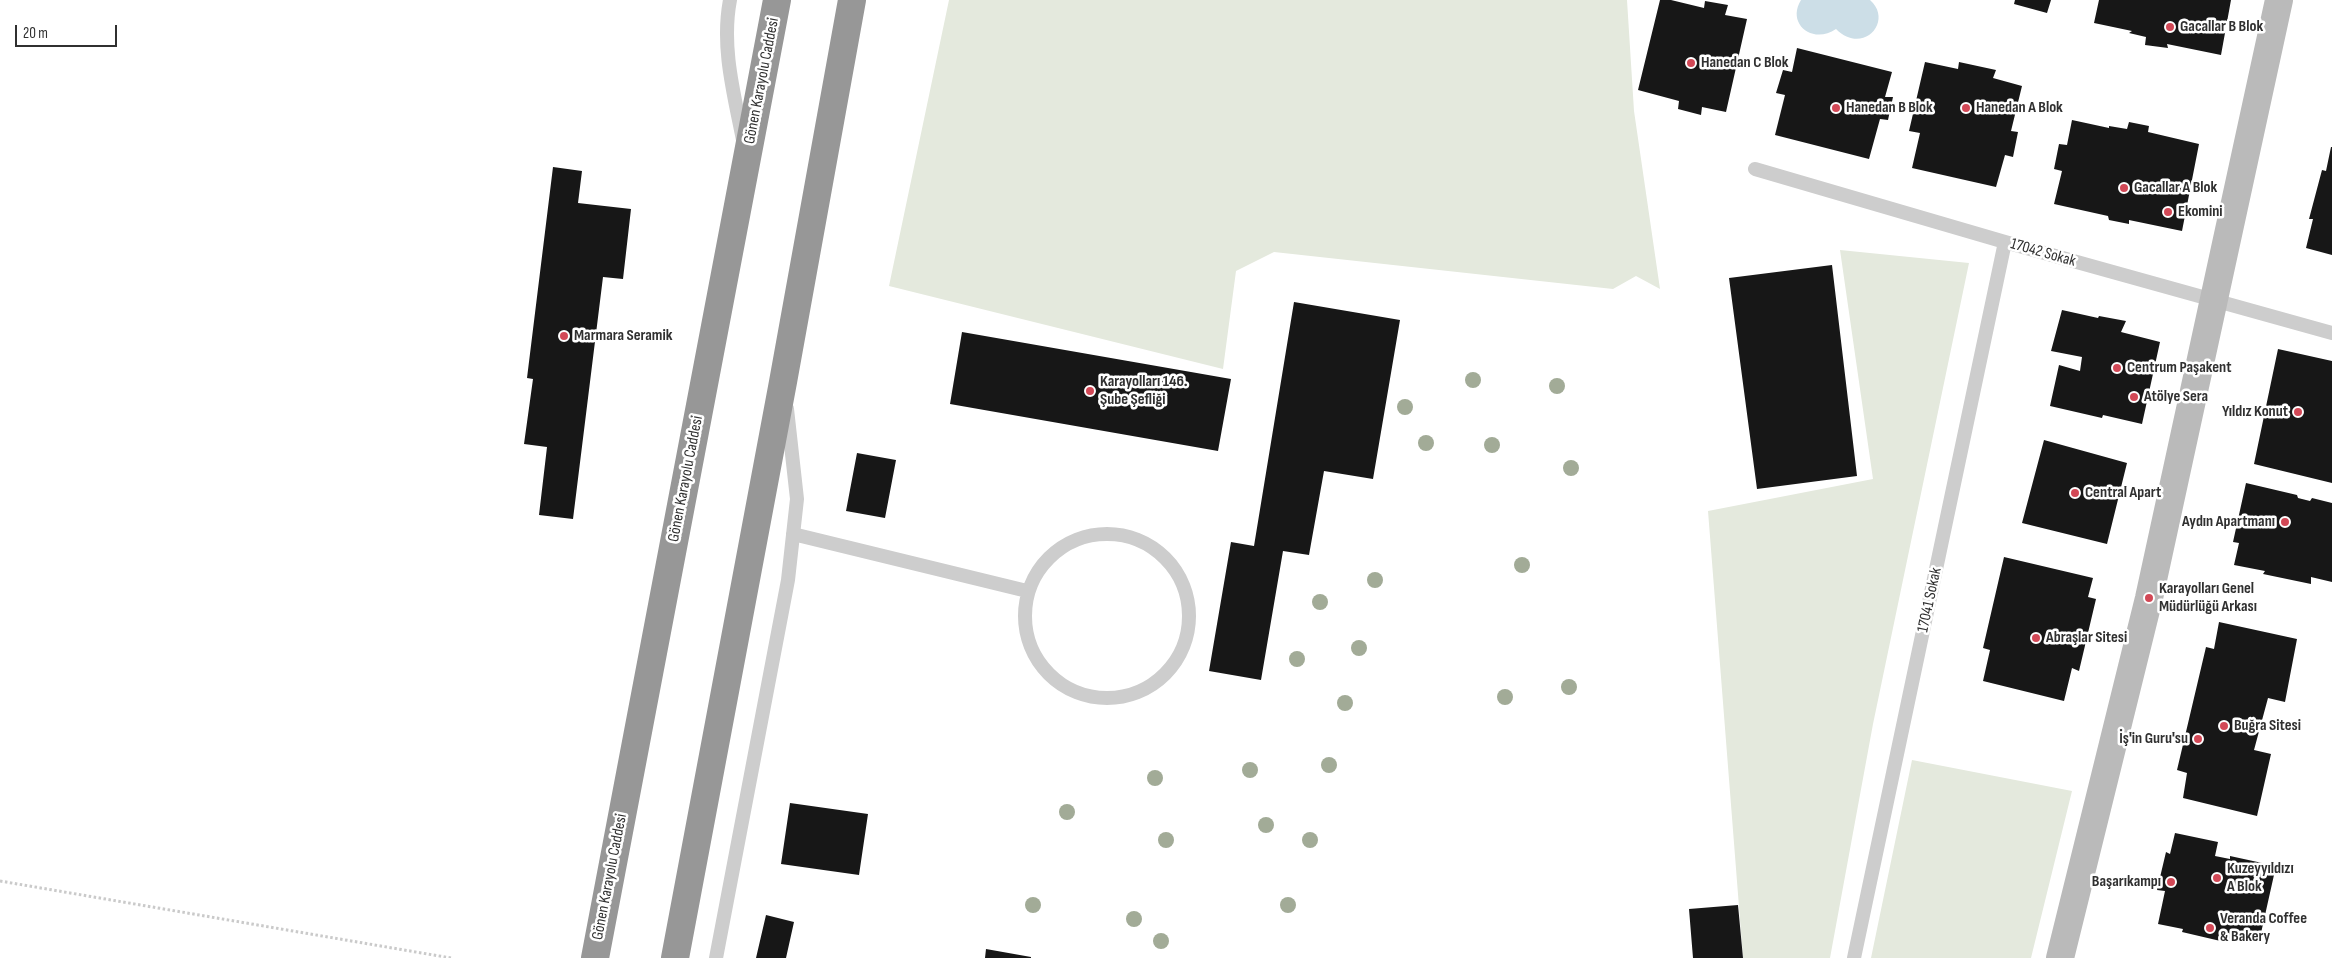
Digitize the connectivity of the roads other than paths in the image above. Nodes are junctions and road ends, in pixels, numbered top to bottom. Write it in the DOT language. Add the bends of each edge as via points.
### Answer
graph roads {
  1 [pos="730,0"];
  2 [pos="777,0"];
  3 [pos="852,0"];
  4 [pos="2279,0"];
  5 [pos="747,157"];
  6 [pos="1755,169"];
  7 [pos="2005,242"];
  8 [pos="2214,301"];
  9 [pos="2332,333"];
  10 [pos="783,382"];
  11 [pos="793,534"];
  12 [pos="1027,591"];
  13 [pos="595,958"];
  14 [pos="675,958"];
  15 [pos="716,958"];
  16 [pos="1854,958"];
  17 [pos="2060,958"];
  1 -- 5 [label="lane" via="726,18 728,68"];
  2 -- 5 [label="highway, Gönen Karayolu Caddesi"];
  3 -- 10 [label="highway"];
  4 -- 8 [label="main road"];
  5 -- 13 [label="highway, Gönen Karayolu Caddesi"];
  6 -- 7 [label="lane, 17042 Sokak"];
  7 -- 8 [label="lane, 17042 Sokak"];
  7 -- 16 [label="lane, 17041 Sokak"];
  8 -- 9 [label="lane, 17042 Sokak"];
  8 -- 17 [label="main road" via="2149,598"];
  10 -- 11 [label="lane" via="797,498"];
  10 -- 14 [label="highway"];
  11 -- 12 [label="lane"];
  11 -- 15 [label="lane" via="786,590"];
  12 -- 12 [label="lane" via="1040,566 1060,547 1086,535 1123,535 1141,540 1164,556 1181,579 1189,606 1188,634 1178,658 1161,679 1138,693 1112,699 1086,696 1062,686 1042,668 1029,645 1024,619"];
}
